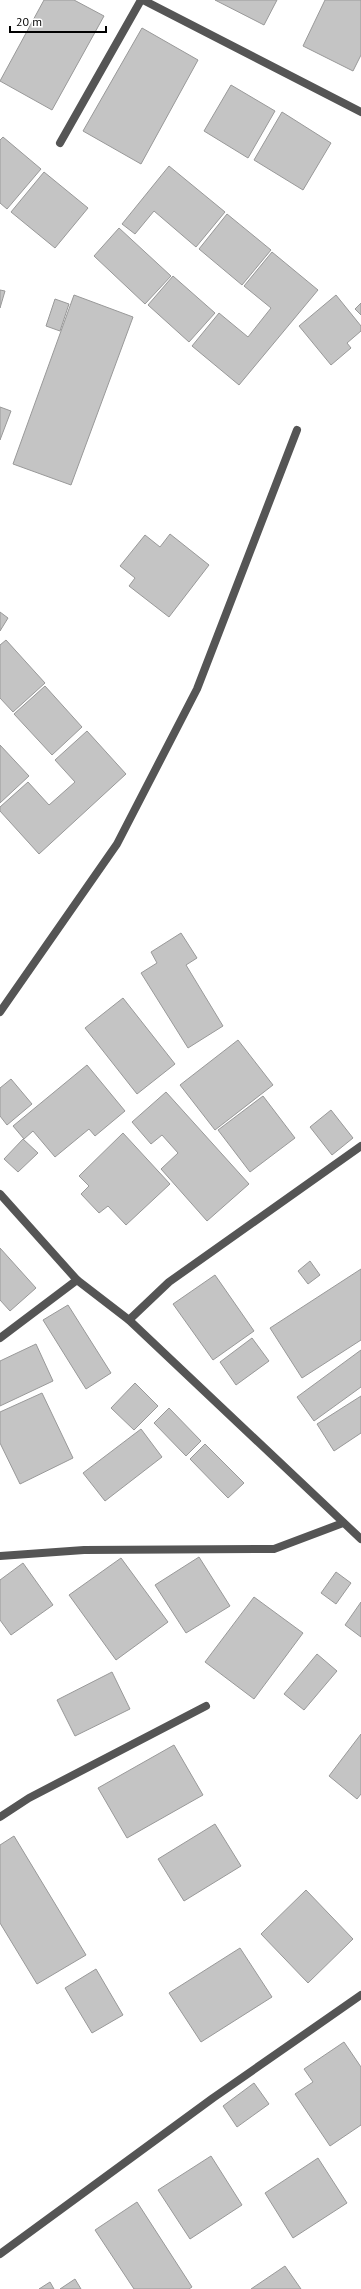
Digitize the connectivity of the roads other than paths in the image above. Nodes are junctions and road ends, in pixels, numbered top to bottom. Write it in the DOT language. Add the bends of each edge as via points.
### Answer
graph roads {
  1 [pos="142,0"];
  2 [pos="361,112"];
  3 [pos="60,143"];
  4 [pos="297,430"];
  5 [pos="0,1012"];
  6 [pos="361,1146"];
  7 [pos="0,1194"];
  8 [pos="77,1280"];
  9 [pos="129,1320"];
  10 [pos="0,1338"];
  11 [pos="343,1523"];
  12 [pos="361,1539"];
  13 [pos="0,1556"];
  14 [pos="206,1706"];
  15 [pos="0,1817"];
  16 [pos="361,1995"];
  17 [pos="0,2254"];
  1 -- 2 [label="street"];
  1 -- 3 [label="street"];
  4 -- 5 [label="street" via="197,689 117,844"];
  6 -- 9 [label="street" via="169,1282"];
  7 -- 8 [label="street"];
  8 -- 9 [label="street"];
  8 -- 10 [label="street"];
  9 -- 11 [label="street"];
  11 -- 12 [label="street"];
  11 -- 13 [label="street" via="274,1549 84,1550"];
  14 -- 15 [label="street" via="29,1798"];
  16 -- 17 [label="street" via="212,2098"];
}
